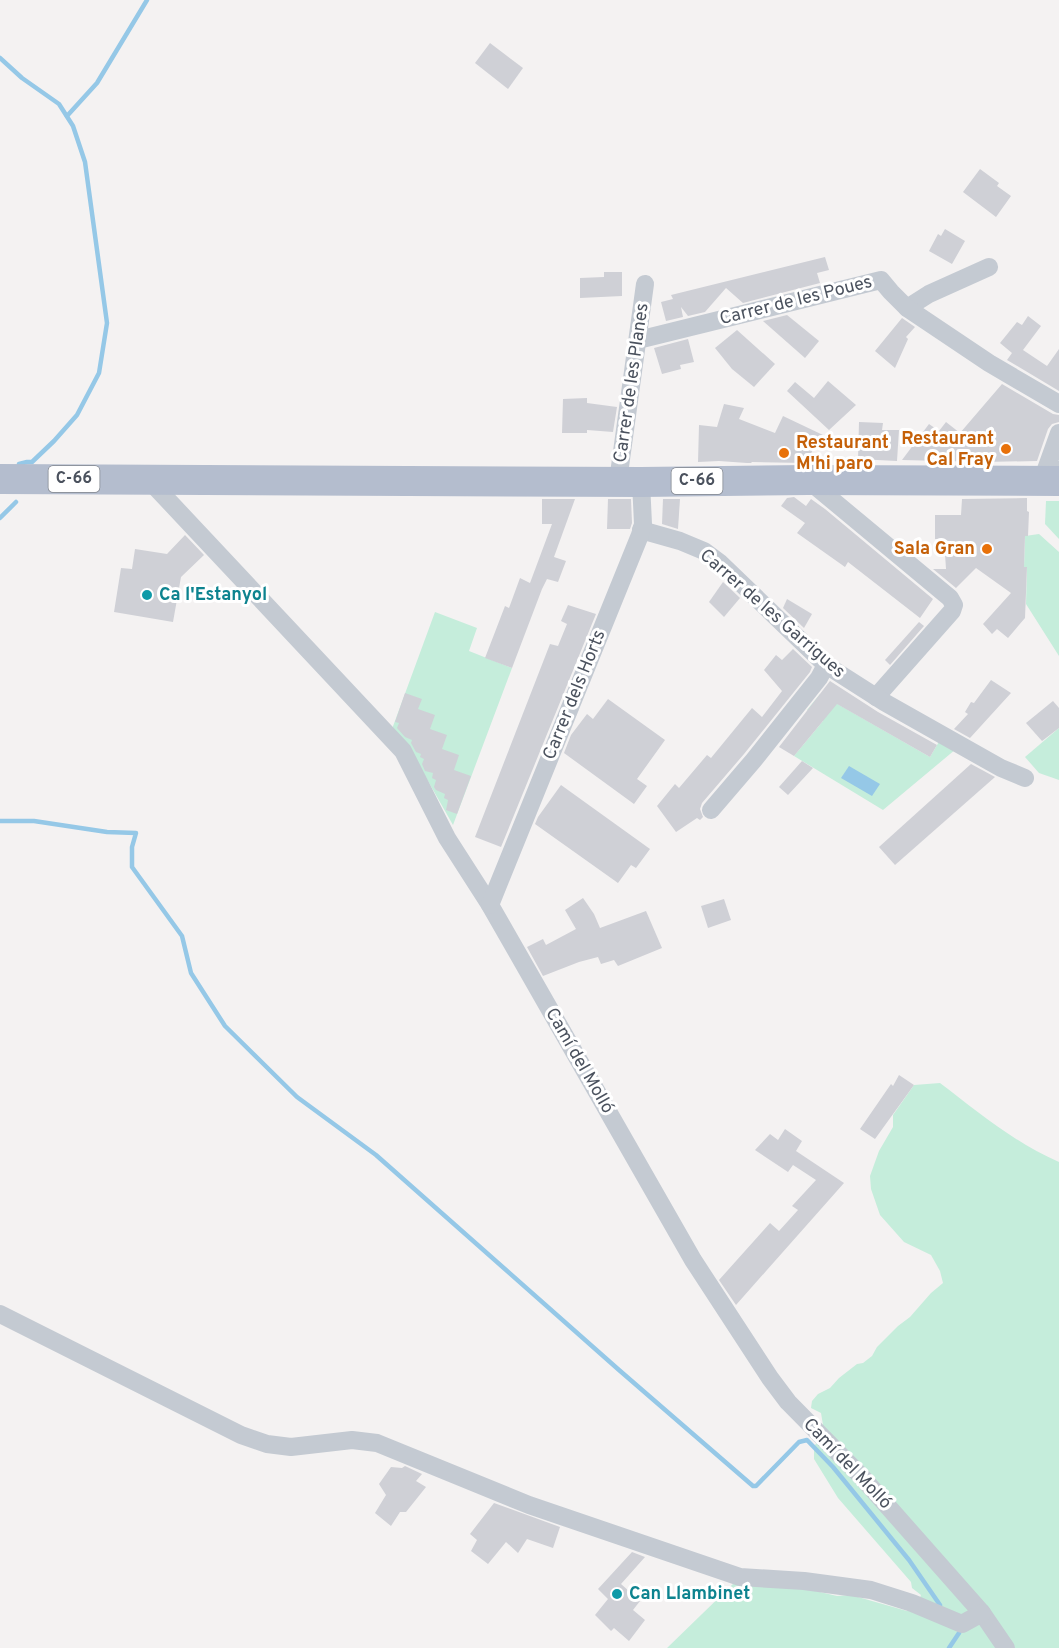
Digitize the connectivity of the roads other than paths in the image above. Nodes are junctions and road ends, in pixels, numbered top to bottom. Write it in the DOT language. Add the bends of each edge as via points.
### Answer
graph roads {
  1 [pos="989,267"];
  2 [pos="645,284"];
  3 [pos="907,308"];
  4 [pos="638,340"];
  5 [pos="1059,404"];
  6 [pos="1059,434"];
  7 [pos="1059,448"];
  8 [pos="1053,476"];
  9 [pos="0,479"];
  10 [pos="148,479"];
  11 [pos="807,480"];
  12 [pos="629,482"];
  13 [pos="641,530"];
  14 [pos="826,665"];
  15 [pos="876,697"];
  16 [pos="1025,778"];
  17 [pos="711,810"];
  18 [pos="490,905"];
  19 [pos="0,1314"];
  20 [pos="982,1613"];
  21 [pos="1006,1648"];
  1 -- 3 [label="street"];
  2 -- 4 [label="street, Carrer de les Planes"];
  3 -- 4 [label="street, Carrer de les Poues" via="881,280"];
  3 -- 5 [label="street, Carrer de les Poues"];
  4 -- 12 [label="street, Carrer de les Planes"];
  6 -- 8 [label="street" via="1045,472"];
  7 -- 8 [label="street"];
  8 -- 11 [label="main road, C-66"];
  9 -- 10 [label="main road, C-66"];
  10 -- 12 [label="main road, C-66"];
  10 -- 18 [label="street, Camí del Molló" via="403,751 447,838"];
  11 -- 12 [label="main road, C-66"];
  11 -- 15 [label="street" via="951,598 954,605"];
  12 -- 13 [label="street, Carrer dels Horts" via="643,524"];
  13 -- 14 [label="street, Carrer de les Garrigues" via="704,551"];
  13 -- 18 [label="street, Carrer dels Horts"];
  14 -- 15 [label="street, Carrer de les Garrigues"];
  14 -- 17 [label="street"];
  15 -- 16 [label="street, Carrer de les Garrigues"];
  18 -- 20 [label="street, Camí del Molló" via="693,1260 770,1378"];
  19 -- 20 [label="street" via="241,1435 267,1444 291,1447 352,1440 377,1443 528,1505 740,1577 872,1590 962,1624"];
  20 -- 21 [label="street, Camí del Molló"];
}
